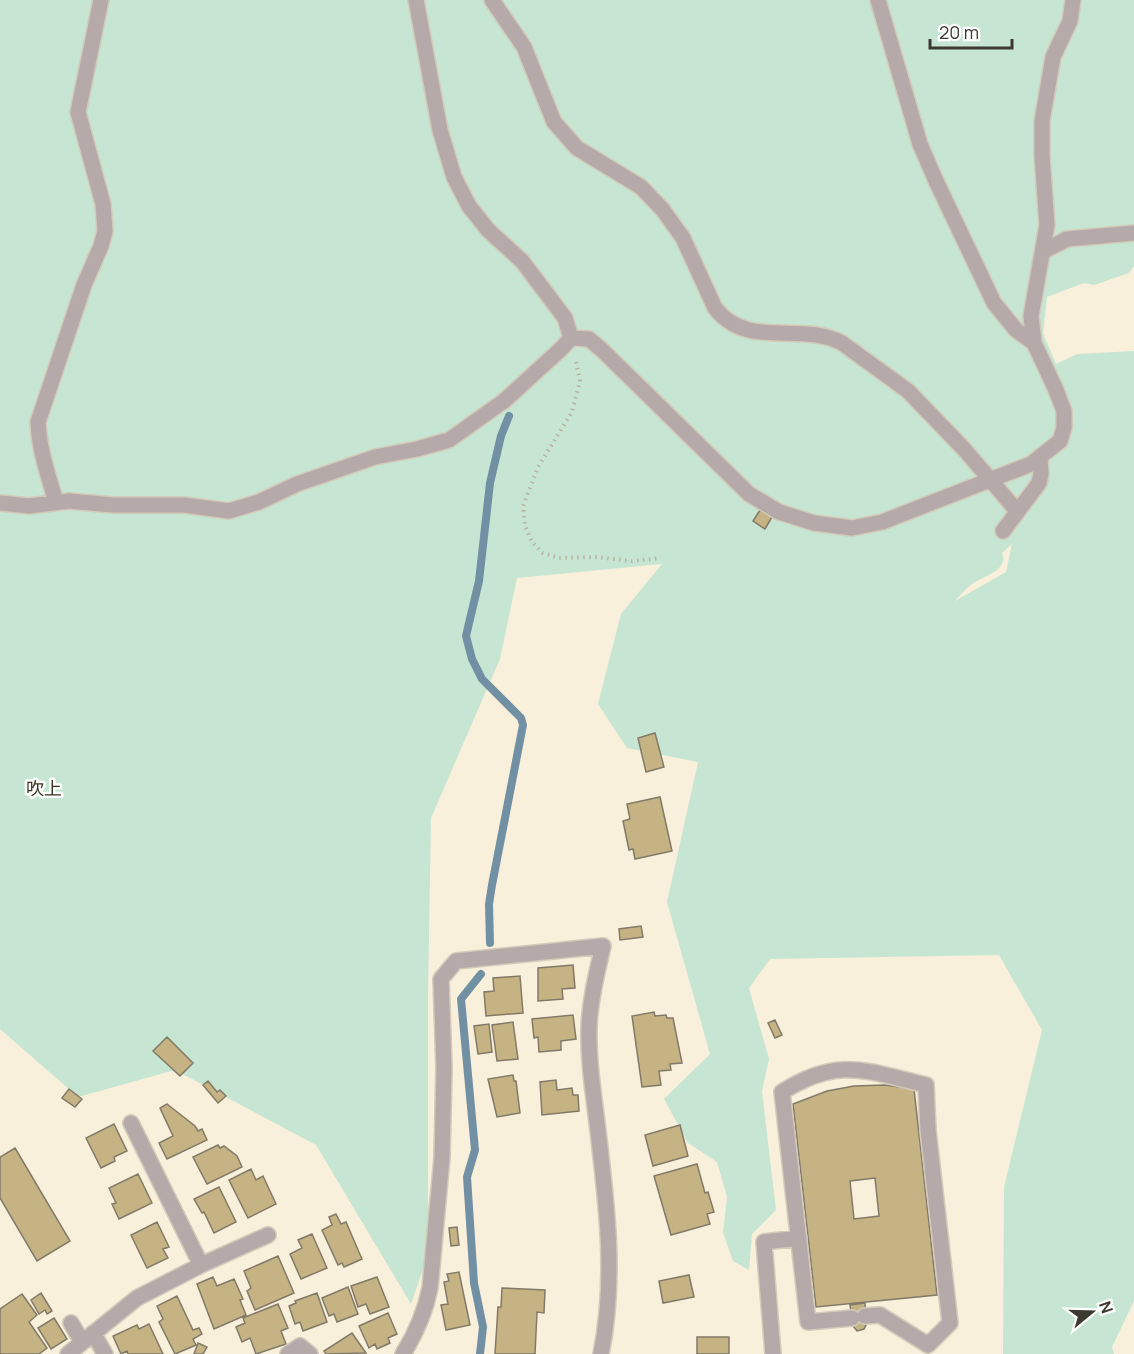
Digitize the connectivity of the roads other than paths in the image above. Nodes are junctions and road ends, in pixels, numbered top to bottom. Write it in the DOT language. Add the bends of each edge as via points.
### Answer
graph roads {
  1 [pos="101,0"];
  2 [pos="416,0"];
  3 [pos="492,0"];
  4 [pos="878,0"];
  5 [pos="1073,0"];
  6 [pos="1134,233"];
  7 [pos="1044,251"];
  8 [pos="571,338"];
  9 [pos="1034,343"];
  10 [pos="1040,458"];
  11 [pos="990,480"];
  12 [pos="56,502"];
  13 [pos="0,503"];
  14 [pos="1017,511"];
  15 [pos="1003,531"];
  16 [pos="131,1123"];
  17 [pos="268,1235"];
  18 [pos="799,1238"];
  19 [pos="201,1265"];
  20 [pos="71,1323"];
  21 [pos="88,1338"];
  22 [pos="933,1349"];
  23 [pos="68,1354"];
  24 [pos="105,1354"];
  25 [pos="288,1354"];
  26 [pos="310,1354"];
  27 [pos="403,1354"];
  28 [pos="601,1354"];
  29 [pos="773,1354"];
  1 -- 12 [label="lane" via="78,112 103,204 105,231 38,422 42,454"];
  2 -- 8 [label="lane" via="440,130 454,177 488,230 522,261 565,318"];
  3 -- 11 [label="lane" via="524,47 554,122 577,148 641,187 663,210 683,238 722,317 749,330 818,335 842,343 908,391"];
  4 -- 9 [label="lane" via="920,144 936,181 994,303 1016,330"];
  5 -- 7 [label="lane" via="1070,21 1053,57 1041,121 1047,225"];
  6 -- 7 [label="lane" via="1067,239"];
  7 -- 9 [label="lane" via="1031,316"];
  8 -- 11 [label="lane" via="589,339 749,494 778,512 840,528 864,526 898,517"];
  8 -- 12 [label="lane" via="504,401 449,440 345,466 259,502 229,511 184,505"];
  9 -- 10 [label="lane" via="1064,411 1060,441"];
  10 -- 11 [label="lane"];
  10 -- 14 [label="lane" via="1040,483"];
  11 -- 14 [label="lane"];
  12 -- 13 [label="lane" via="29,506"];
  14 -- 15 [label="lane"];
  16 -- 19 [label="lane"];
  17 -- 19 [label="lane"];
  18 -- 22 [label="lane" via="808,1322 880,1315"];
  18 -- 22 [label="lane" via="782,1092 804,1078 834,1069 857,1069 927,1085 928,1130 950,1323"];
  18 -- 29 [label="lane" via="764,1242"];
  19 -- 21 [label="lane" via="137,1298"];
  20 -- 21 [label="lane"];
  21 -- 23 [label="lane"];
  21 -- 24 [label="lane"];
  25 -- 26 [label="lane" via="300,1346"];
  27 -- 28 [label="lane" via="426,1307 431,1278 442,1157 441,979 456,961 603,946 589,1025 609,1232 610,1276"];
}
